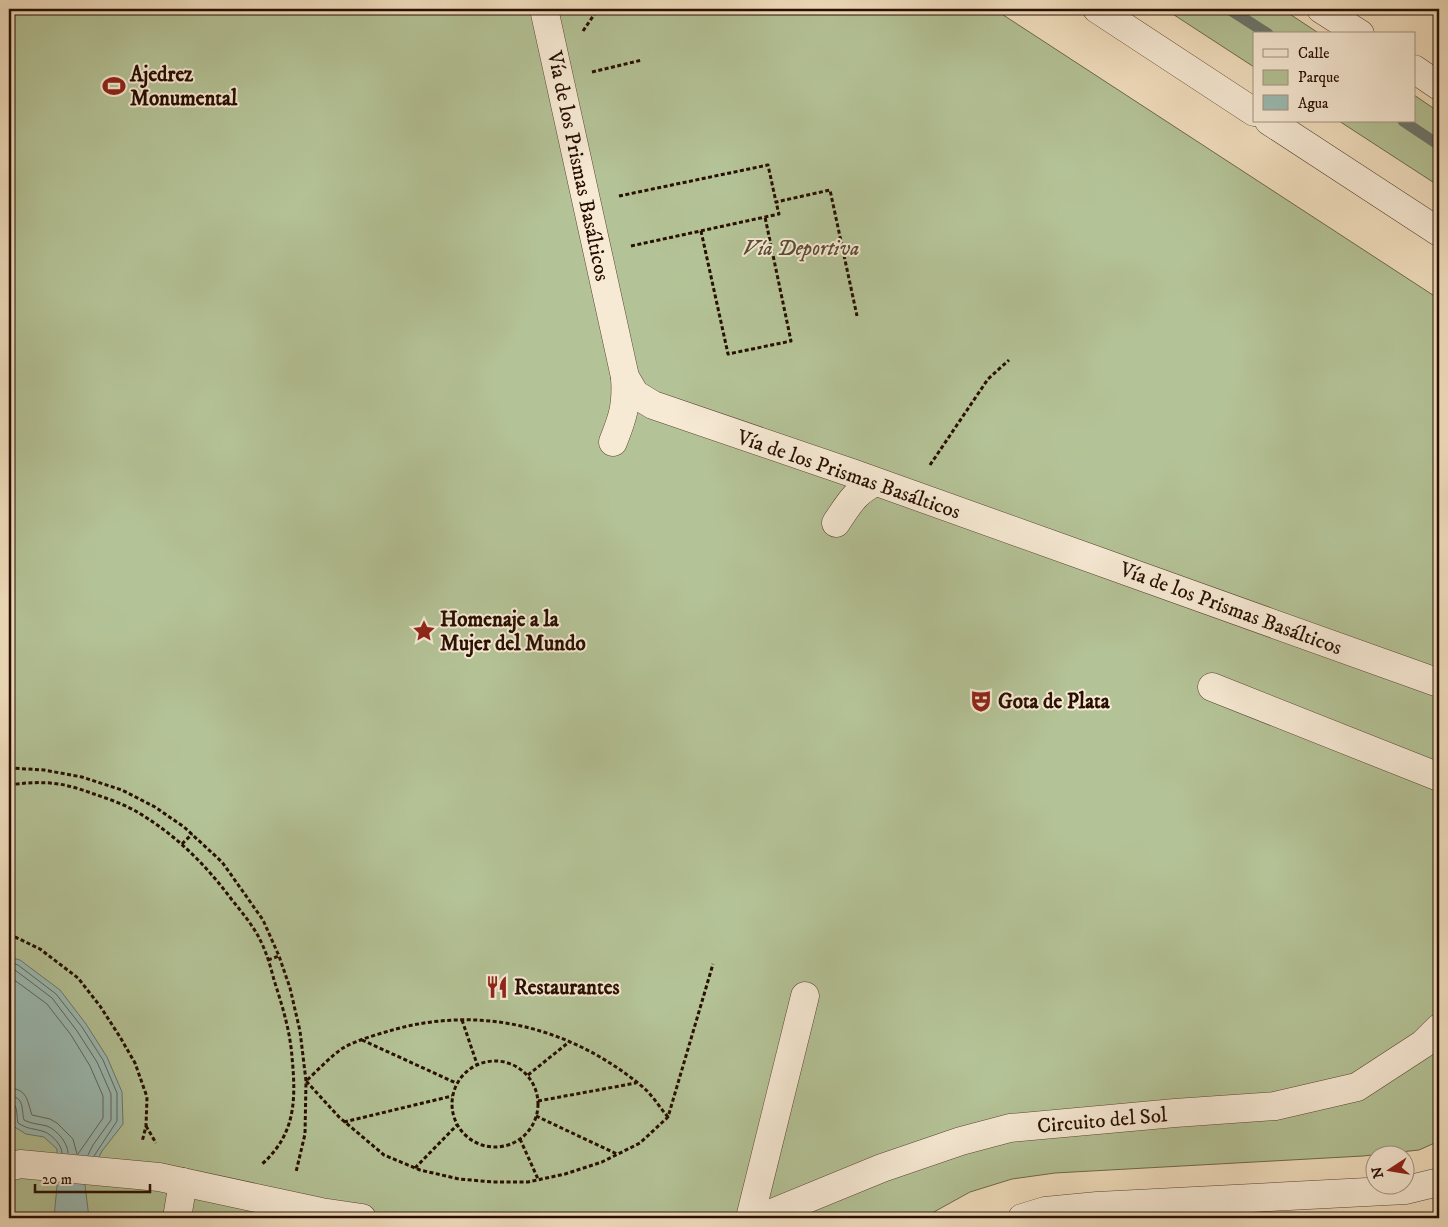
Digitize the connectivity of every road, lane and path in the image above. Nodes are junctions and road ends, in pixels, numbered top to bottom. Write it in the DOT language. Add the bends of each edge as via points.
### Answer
graph roads {
  1 [pos="544,9"];
  2 [pos="1097,9"];
  3 [pos="1321,9"];
  4 [pos="1357,32"];
  5 [pos="642,60"];
  6 [pos="1416,70"];
  7 [pos="559,79"];
  8 [pos="1439,86"];
  9 [pos="1253,111"];
  10 [pos="1271,122"];
  11 [pos="776,202"];
  12 [pos="587,203"];
  13 [pos="765,217"];
  14 [pos="701,231"];
  15 [pos="1439,232"];
  16 [pos="598,253"];
  17 [pos="857,316"];
  18 [pos="1009,360"];
  19 [pos="625,377"];
  20 [pos="613,442"];
  21 [pos="875,482"];
  22 [pos="910,494"];
  23 [pos="836,522"];
  24 [pos="1439,683"];
  25 [pos="1212,687"];
  26 [pos="9,768"];
  27 [pos="1439,777"];
  28 [pos="9,785"];
  29 [pos="192,834"];
  30 [pos="182,844"];
  31 [pos="9,934"];
  32 [pos="279,956"];
  33 [pos="268,960"];
  34 [pos="713,964"];
  35 [pos="805,996"];
  36 [pos="462,1020"];
  37 [pos="1439,1028"];
  38 [pos="362,1040"];
  39 [pos="569,1042"];
  40 [pos="477,1064"];
  41 [pos="528,1075"];
  42 [pos="306,1081"];
  43 [pos="456,1083"];
  44 [pos="637,1083"];
  45 [pos="452,1096"];
  46 [pos="538,1101"];
  47 [pos="536,1116"];
  48 [pos="668,1117"];
  49 [pos="344,1122"];
  50 [pos="457,1125"];
  51 [pos="146,1126"];
  52 [pos="520,1139"];
  53 [pos="158,1146"];
  54 [pos="618,1155"];
  55 [pos="9,1166"];
  56 [pos="255,1168"];
  57 [pos="415,1168"];
  58 [pos="128,1175"];
  59 [pos="538,1180"];
  60 [pos="183,1182"];
  61 [pos="1439,1182"];
  62 [pos="288,1204"];
  63 [pos="177,1218"];
  64 [pos="362,1218"];
  65 [pos="750,1218"];
  66 [pos="760,1218"];
  67 [pos="1022,1218"];
  1 -- 7 [label="street, Vía de los Prismas Basálticos"];
  2 -- 9 [label="street"];
  3 -- 4 [label="street"];
  5 -- 7 [label="path"];
  6 -- 8 [label="street"];
  7 -- 12 [label="street, Vía de los Prismas Basálticos"];
  10 -- 15 [label="street"];
  11 -- 12 [label="path" via="768,164"];
  11 -- 13 [label="path" via="779,214"];
  11 -- 17 [label="path" via="830,190"];
  12 -- 16 [label="street, Vía de los Prismas Basálticos"];
  13 -- 14 [label="path"];
  13 -- 14 [label="path" via="791,341 728,354"];
  14 -- 16 [label="path"];
  16 -- 19 [label="street, Vía de los Prismas Basálticos"];
  18 -- 22 [label="path" via="988,379"];
  19 -- 20 [label="street" via="624,412"];
  19 -- 21 [label="street, Vía de los Prismas Basálticos" via="635,394 653,406"];
  21 -- 22 [label="street, Vía de los Prismas Basálticos"];
  21 -- 23 [label="street" via="854,496"];
  22 -- 24 [label="street, Vía de los Prismas Basálticos"];
  25 -- 27 [label="street"];
  26 -- 29 [label="path" via="44,770 122,790 155,807"];
  28 -- 30 [label="path" via="51,783 108,799 139,812"];
  29 -- 30 [label="path"];
  29 -- 32 [label="path" via="222,862 263,920"];
  30 -- 33 [label="path" via="212,873 241,912 257,935"];
  31 -- 51 [label="path" via="40,949 78,978 100,1006 135,1063 147,1098"];
  32 -- 33 [label="path"];
  32 -- 42 [label="path" via="300,1031"];
  33 -- 56 [label="path" via="291,1041 293,1108 288,1129 279,1146"];
  34 -- 48 [label="path"];
  35 -- 65 [label="street"];
  36 -- 38 [label="path" via="405,1027"];
  36 -- 39 [label="path" via="507,1022 548,1032"];
  36 -- 40 [label="path"];
  37 -- 66 [label="street, Circuito del Sol" via="1423,1044 1357,1087 1275,1106 1010,1128 960,1141 882,1168"];
  38 -- 42 [label="path" via="342,1049"];
  38 -- 43 [label="path"];
  39 -- 41 [label="path"];
  39 -- 44 [label="path" via="614,1065"];
  40 -- 41 [label="path" via="490,1060 504,1061 518,1066"];
  40 -- 43 [label="path"];
  41 -- 46 [label="path" via="536,1087"];
  42 -- 49 [label="path"];
  42 -- 62 [label="path" via="305,1134"];
  43 -- 45 [label="path"];
  44 -- 46 [label="path"];
  44 -- 48 [label="path"];
  45 -- 49 [label="path"];
  45 -- 50 [label="path"];
  46 -- 47 [label="path"];
  47 -- 52 [label="path"];
  47 -- 54 [label="path"];
  48 -- 54 [label="path" via="640,1143"];
  49 -- 57 [label="path" via="384,1155"];
  50 -- 52 [label="path" via="478,1144 493,1148"];
  50 -- 57 [label="path"];
  51 -- 53 [label="path"];
  51 -- 58 [label="path" via="138,1156"];
  52 -- 59 [label="path"];
  54 -- 59 [label="path"];
  55 -- 58 [label="street" via="20,1164"];
  57 -- 59 [label="path" via="467,1180"];
  58 -- 60 [label="street"];
  60 -- 62 [label="street"];
  60 -- 63 [label="street"];
  61 -- 67 [label="street" via="1406,1190 1097,1206 1045,1211"];
  62 -- 64 [label="street"];
}
